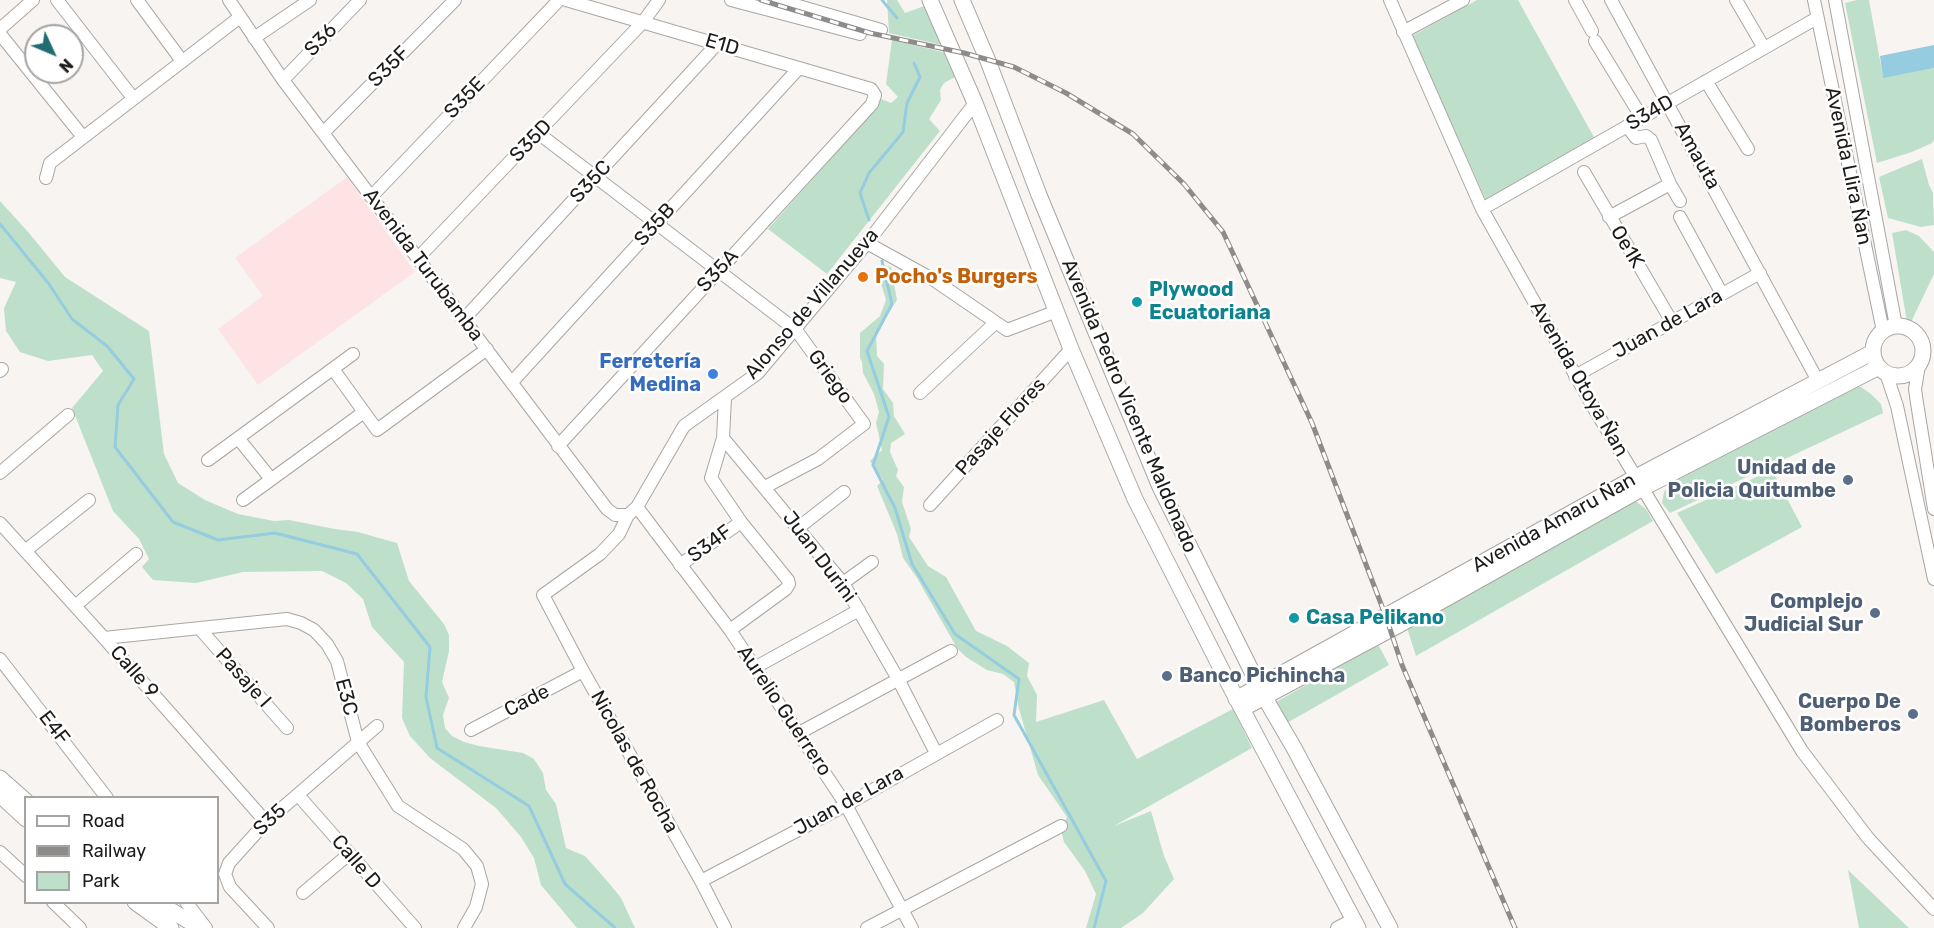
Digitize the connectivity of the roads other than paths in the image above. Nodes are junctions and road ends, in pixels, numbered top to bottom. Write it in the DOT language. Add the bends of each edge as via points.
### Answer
graph roads {
  1 [pos="33,0"];
  2 [pos="57,0"];
  3 [pos="137,0"];
  4 [pos="310,0"];
  5 [pos="360,0"];
  6 [pos="454,0"];
  7 [pos="559,0"];
  8 [pos="566,0"];
  9 [pos="659,0"];
  10 [pos="731,0"];
  11 [pos="778,0"];
  12 [pos="930,0"];
  13 [pos="962,0"];
  14 [pos="1390,0"];
  15 [pos="1463,0"];
  16 [pos="1575,0"];
  17 [pos="1611,0"];
  18 [pos="1736,0"];
  19 [pos="1814,0"];
  20 [pos="1835,0"];
  21 [pos="230,1"];
  22 [pos="240,17"];
  23 [pos="1817,18"];
  24 [pos="643,22"];
  25 [pos="0,29"];
  26 [pos="881,30"];
  27 [pos="1403,32"];
  28 [pos="0,34"];
  29 [pos="860,34"];
  30 [pos="254,38"];
  31 [pos="717,44"];
  32 [pos="1764,48"];
  33 [pos="182,61"];
  34 [pos="799,68"];
  35 [pos="283,80"];
  36 [pos="1706,81"];
  37 [pos="875,95"];
  38 [pos="134,99"];
  39 [pos="975,103"];
  40 [pos="1668,103"];
  41 [pos="1642,118"];
  42 [pos="1627,126"];
  43 [pos="323,133"];
  44 [pos="538,133"];
  45 [pos="83,137"];
  46 [pos="1748,149"];
  47 [pos="1584,172"];
  48 [pos="595,177"];
  49 [pos="46,178"];
  50 [pos="1670,184"];
  51 [pos="371,197"];
  52 [pos="1680,201"];
  53 [pos="1482,209"];
  54 [pos="1609,217"];
  55 [pos="1680,218"];
  56 [pos="657,224"];
  57 [pos="867,243"];
  58 [pos="418,258"];
  59 [pos="719,271"];
  60 [pos="1760,273"];
  61 [pos="1722,294"];
  62 [pos="1057,311"];
  63 [pos="464,319"];
  64 [pos="1672,322"];
  65 [pos="995,323"];
  66 [pos="1889,329"];
  67 [pos="796,330"];
  68 [pos="487,349"];
  69 [pos="1071,349"];
  70 [pos="1926,349"];
  71 [pos="1873,352"];
  72 [pos="353,354"];
  73 [pos="333,369"];
  74 [pos="1882,370"];
  75 [pos="1575,376"];
  76 [pos="1818,381"];
  77 [pos="512,382"];
  78 [pos="920,393"];
  79 [pos="725,398"];
  80 [pos="364,412"];
  81 [pos="68,415"];
  82 [pos="238,438"];
  83 [pos="723,438"];
  84 [pos="558,446"];
  85 [pos="208,460"];
  86 [pos="0,473"];
  87 [pos="271,479"];
  88 [pos="1639,482"];
  89 [pos="765,487"];
  90 [pos="844,492"];
  91 [pos="89,500"];
  92 [pos="243,500"];
  93 [pos="1933,503"];
  94 [pos="930,505"];
  95 [pos="633,511"];
  96 [pos="741,522"];
  97 [pos="0,523"];
  98 [pos="798,528"];
  99 [pos="25,551"];
  100 [pos="136,554"];
  101 [pos="872,562"];
  102 [pos="680,565"];
  103 [pos="1934,579"];
  104 [pos="843,583"];
  105 [pos="543,595"];
  106 [pos="75,606"];
  107 [pos="859,610"];
  108 [pos="200,629"];
  109 [pos="730,630"];
  110 [pos="104,638"];
  111 [pos="951,651"];
  112 [pos="0,659"];
  113 [pos="756,667"];
  114 [pos="583,671"];
  115 [pos="898,679"];
  116 [pos="1262,693"];
  117 [pos="1239,704"];
  118 [pos="997,720"];
  119 [pos="377,726"];
  120 [pos="287,728"];
  121 [pos="471,730"];
  122 [pos="799,732"];
  123 [pos="358,742"];
  124 [pos="936,753"];
  125 [pos="0,778"];
  126 [pos="0,795"];
  127 [pos="298,795"];
  128 [pos="105,796"];
  129 [pos="24,799"];
  130 [pos="846,805"];
  131 [pos="24,817"];
  132 [pos="266,822"];
  133 [pos="1061,826"];
  134 [pos="0,852"];
  135 [pos="350,854"];
  136 [pos="24,874"];
  137 [pos="701,881"];
  138 [pos="303,893"];
  139 [pos="1929,899"];
  140 [pos="54,904"];
  141 [pos="136,904"];
  142 [pos="159,904"];
  143 [pos="187,904"];
  144 [pos="902,909"];
  145 [pos="1934,909"];
  146 [pos="1356,923"];
  147 [pos="907,926"];
  148 [pos="80,928"];
  149 [pos="171,928"];
  150 [pos="200,928"];
  151 [pos="206,928"];
  152 [pos="268,928"];
  153 [pos="415,928"];
  154 [pos="464,928"];
  155 [pos="725,928"];
  156 [pos="867,928"];
  157 [pos="1337,928"];
  158 [pos="1390,928"];
  1 -- 25 [label="street"];
  2 -- 38 [label="street"];
  3 -- 33 [label="street"];
  4 -- 30 [label="street"];
  5 -- 35 [label="street, S36"];
  6 -- 43 [label="street, S35F"];
  7 -- 51 [label="street, S35E"];
  8 -- 24 [label="street, E1D"];
  9 -- 24 [label="street, S35D"];
  10 -- 29 [label="street"];
  11 -- 26 [label="street"];
  12 -- 39 [label="main road, Avenida Pedro Vicente Maldonado"];
  13 -- 116 [label="main road, Avenida Pedro Vicente Maldonado" via="1160,487"];
  14 -- 27 [label="street, Avenida Otoya Ñan"];
  15 -- 27 [label="street"];
  16 -- 41 [label="street"];
  17 -- 40 [label="street, Amauta"];
  18 -- 32 [label="street"];
  19 -- 23 [label="street, Avenida Llira Ñan"];
  20 -- 66 [label="street, Avenida Llira Ñan"];
  21 -- 22 [label="street, Avenida Turubamba"];
  22 -- 30 [label="street, Avenida Turubamba"];
  22 -- 33 [label="street"];
  23 -- 32 [label="street, S34D"];
  23 -- 66 [label="street, Avenida Llira Ñan"];
  24 -- 31 [label="street, E1D"];
  24 -- 44 [label="street, S35D"];
  27 -- 53 [label="street, Avenida Otoya Ñan"];
  28 -- 45 [label="street"];
  30 -- 35 [label="street, Avenida Turubamba"];
  31 -- 34 [label="street, E1D"];
  31 -- 48 [label="street, S35C"];
  32 -- 36 [label="street, S34D"];
  33 -- 38 [label="street"];
  34 -- 37 [label="street, E1D" via="871,89"];
  34 -- 56 [label="street, S35B"];
  35 -- 43 [label="street, Avenida Turubamba"];
  36 -- 40 [label="street, S34D"];
  36 -- 46 [label="street"];
  37 -- 59 [label="street, S35A" via="872,104"];
  38 -- 45 [label="street"];
  39 -- 57 [label="street, Alonso de Villanueva"];
  39 -- 62 [label="main road, Avenida Pedro Vicente Maldonado"];
  40 -- 41 [label="street, S34D"];
  40 -- 60 [label="street, Amauta"];
  41 -- 42 [label="street, S34D"];
  42 -- 50 [label="street" via="1636,138 1646,136 1651,140"];
  42 -- 53 [label="street, S34D"];
  43 -- 51 [label="street, Avenida Turubamba"];
  44 -- 48 [label="street, Griego"];
  44 -- 58 [label="street, S35D"];
  45 -- 49 [label="street" via="50,163"];
  47 -- 54 [label="street, Oe1K"];
  48 -- 56 [label="street, Griego"];
  48 -- 63 [label="street, S35C"];
  50 -- 52 [label="street"];
  50 -- 54 [label="street"];
  51 -- 58 [label="street, Avenida Turubamba"];
  53 -- 75 [label="street, Avenida Otoya Ñan"];
  54 -- 64 [label="street, Oe1K"];
  55 -- 61 [label="street"];
  56 -- 59 [label="street, Griego"];
  56 -- 77 [label="street, S35B"];
  57 -- 65 [label="street" via="934,280"];
  57 -- 67 [label="street, Alonso de Villanueva"];
  58 -- 63 [label="street, Avenida Turubamba"];
  59 -- 67 [label="street, Griego"];
  59 -- 84 [label="street, S35A"];
  60 -- 61 [label="street, Juan de Lara"];
  60 -- 76 [label="street, Amauta"];
  61 -- 64 [label="street, Juan de Lara"];
  62 -- 65 [label="street" via="1007,330"];
  62 -- 69 [label="main road, Avenida Pedro Vicente Maldonado"];
  63 -- 68 [label="street, Avenida Turubamba"];
  64 -- 75 [label="street, Juan de Lara"];
  65 -- 78 [label="street"];
  66 -- 70 [label="main road" via="1906,327"];
  66 -- 71 [label="main road" via="1876,340"];
  67 -- 79 [label="street, Alonso de Villanueva" via="758,373"];
  67 -- 89 [label="street, Griego" via="864,424 818,459"];
  68 -- 77 [label="street, Avenida Turubamba"];
  68 -- 80 [label="street" via="377,430"];
  69 -- 94 [label="street, Pasaje Flores"];
  69 -- 117 [label="main road, Avenida Pedro Vicente Maldonado" via="1135,499"];
  70 -- 74 [label="main road" via="1912,372 1894,376"];
  70 -- 93 [label="street" via="1915,388"];
  71 -- 74 [label="main road"];
  71 -- 76 [label="main road, Avenida Amaru Ñan"];
  72 -- 73 [label="street"];
  73 -- 80 [label="street"];
  73 -- 82 [label="street"];
  74 -- 88 [label="main road, Avenida Amaru Ñan"];
  74 -- 103 [label="street" via="1897,405"];
  75 -- 88 [label="street, Avenida Otoya Ñan"];
  76 -- 88 [label="main road, Avenida Amaru Ñan"];
  77 -- 84 [label="street, Avenida Turubamba"];
  79 -- 83 [label="street"];
  79 -- 95 [label="street, Alonso de Villanueva" via="684,426"];
  80 -- 87 [label="street"];
  81 -- 86 [label="street"];
  82 -- 85 [label="street"];
  82 -- 87 [label="street"];
  83 -- 89 [label="street, Juan Durini"];
  83 -- 96 [label="street" via="711,478"];
  84 -- 95 [label="street, Avenida Turubamba" via="607,509 615,515"];
  87 -- 92 [label="street"];
  88 -- 116 [label="main road, Avenida Amaru Ñan"];
  88 -- 139 [label="street, Avenida Otoya Ñan" via="1802,751 1868,838"];
  89 -- 98 [label="street, Juan Durini"];
  90 -- 98 [label="street"];
  91 -- 99 [label="street"];
  95 -- 102 [label="street, Aurelio Guerrero"];
  95 -- 105 [label="street, Alonso de Villanueva" via="600,554"];
  96 -- 102 [label="street, S34F"];
  96 -- 109 [label="street" via="789,584"];
  97 -- 99 [label="street, Calle 9"];
  98 -- 104 [label="street, Juan Durini"];
  99 -- 106 [label="street, Calle 9"];
  100 -- 106 [label="street"];
  101 -- 104 [label="street"];
  102 -- 109 [label="street, Aurelio Guerrero"];
  104 -- 107 [label="street, Juan Durini"];
  105 -- 114 [label="street, Nicolas de Rocha"];
  106 -- 110 [label="street, Calle 9"];
  107 -- 113 [label="street"];
  107 -- 115 [label="street, Juan Durini"];
  108 -- 110 [label="street, E3C"];
  108 -- 120 [label="street, Pasaje I"];
  108 -- 123 [label="street, E3C" via="287,619 314,630 337,661"];
  109 -- 113 [label="street, Aurelio Guerrero"];
  110 -- 132 [label="street, Calle 9"];
  111 -- 115 [label="street"];
  112 -- 128 [label="street, E4F"];
  113 -- 122 [label="street, Aurelio Guerrero"];
  114 -- 121 [label="street, Cade"];
  114 -- 137 [label="street, Nicolas de Rocha"];
  115 -- 122 [label="street"];
  115 -- 124 [label="street, Juan Durini"];
  116 -- 117 [label="main road, Avenida Amaru Ñan"];
  116 -- 158 [label="main road, Avenida Pedro Vicente Maldonado"];
  117 -- 146 [label="main road, Avenida Pedro Vicente Maldonado"];
  118 -- 124 [label="street, Juan de Lara"];
  119 -- 123 [label="street, S35"];
  122 -- 130 [label="street, Aurelio Guerrero"];
  123 -- 127 [label="street, S35"];
  123 -- 154 [label="street, E3C" via="398,807 463,849 477,866 482,884 476,907"];
  124 -- 130 [label="street, Juan de Lara"];
  125 -- 129 [label="main road"];
  126 -- 131 [label="main road"];
  127 -- 132 [label="street, S35"];
  127 -- 135 [label="street, Calle D"];
  130 -- 137 [label="street, Juan de Lara"];
  130 -- 144 [label="street, Aurelio Guerrero"];
  132 -- 152 [label="street, S35" via="229,863 225,874 230,887"];
  133 -- 144 [label="street"];
  134 -- 136 [label="street"];
  135 -- 138 [label="street"];
  135 -- 153 [label="street, Calle D"];
  137 -- 155 [label="street, Nicolas de Rocha"];
  139 -- 145 [label="street, Avenida Otoya Ñan"];
  140 -- 148 [label="street"];
  141 -- 149 [label="main road"];
  142 -- 150 [label="main road"];
  143 -- 151 [label="street"];
  144 -- 147 [label="street, Aurelio Guerrero"];
  144 -- 156 [label="street"];
  146 -- 157 [label="street"];
}
